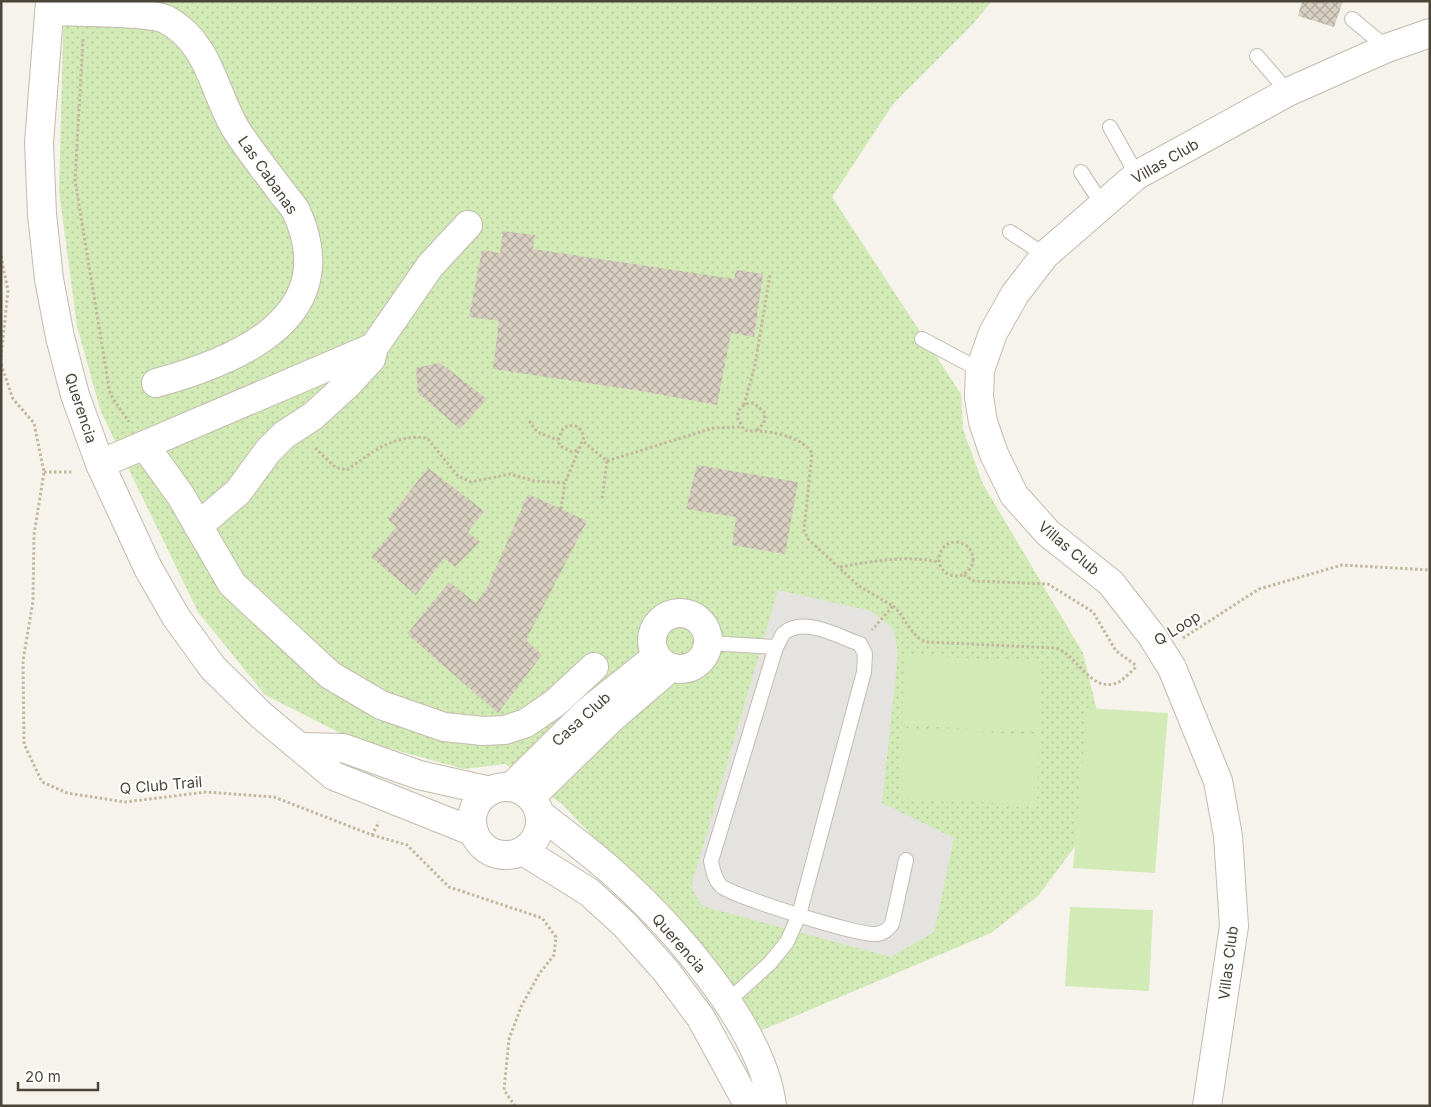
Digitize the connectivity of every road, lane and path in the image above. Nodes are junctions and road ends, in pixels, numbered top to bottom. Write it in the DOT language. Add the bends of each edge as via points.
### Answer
graph roads {
  1 [pos="50,6"];
  2 [pos="84,12"];
  3 [pos="1352,19"];
  4 [pos="1430,33"];
  5 [pos="1387,48"];
  6 [pos="1257,56"];
  7 [pos="1288,92"];
  8 [pos="1110,127"];
  9 [pos="1081,172"];
  10 [pos="1137,175"];
  11 [pos="1102,204"];
  12 [pos="468,225"];
  13 [pos="1010,232"];
  14 [pos="1045,255"];
  15 [pos="1,256"];
  16 [pos="770,275"];
  17 [pos="922,339"];
  18 [pos="374,347"];
  19 [pos="1,357"];
  20 [pos="1,364"];
  21 [pos="980,370"];
  22 [pos="156,383"];
  23 [pos="744,404"];
  24 [pos="529,421"];
  25 [pos="740,427"];
  26 [pos="294,429"];
  27 [pos="757,430"];
  28 [pos="558,440"];
  29 [pos="584,442"];
  30 [pos="145,446"];
  31 [pos="578,450"];
  32 [pos="607,461"];
  33 [pos="100,464"];
  34 [pos="565,484"];
  35 [pos="602,500"];
  36 [pos="561,509"];
  37 [pos="198,526"];
  38 [pos="939,562"];
  39 [pos="839,568"];
  40 [pos="1430,570"];
  41 [pos="964,574"];
  42 [pos="893,606"];
  43 [pos="1181,639"];
  44 [pos="708,643"];
  45 [pos="860,644"];
  46 [pos="776,647"];
  47 [pos="1145,661"];
  48 [pos="663,662"];
  49 [pos="1138,666"];
  50 [pos="594,667"];
  51 [pos="301,747"];
  52 [pos="518,797"];
  53 [pos="391,800"];
  54 [pos="474,832"];
  55 [pos="372,835"];
  56 [pos="523,852"];
  57 [pos="906,860"];
  58 [pos="799,916"];
  59 [pos="728,1002"];
  60 [pos="1212,1104"];
  61 [pos="515,1106"];
  62 [pos="749,1106"];
  63 [pos="772,1106"];
  1 -- 2 [label="street, Las Cabanas"];
  1 -- 33 [label="street, Querencia" via="39,143 49,279 75,395"];
  2 -- 22 [label="street, Las Cabanas" via="165,18 186,33 201,50 220,100 235,128 296,211 306,244 308,269 304,291 288,315 264,338 230,357"];
  2 -- 30 [label="path" via="76,189 110,394"];
  3 -- 5 [label="lane"];
  4 -- 5 [label="street, Villas Club"];
  5 -- 7 [label="street, Villas Club"];
  6 -- 7 [label="lane"];
  7 -- 10 [label="street, Villas Club"];
  8 -- 10 [label="lane"];
  9 -- 11 [label="lane"];
  10 -- 11 [label="street, Villas Club"];
  11 -- 14 [label="street, Villas Club"];
  12 -- 18 [label="street" via="430,266"];
  13 -- 14 [label="lane"];
  14 -- 21 [label="street, Villas Club" via="1015,294 993,333"];
  15 -- 19 [label="path" via="8,291"];
  16 -- 23 [label="path" via="755,365"];
  17 -- 21 [label="lane"];
  18 -- 26 [label="street" via="370,358 347,385"];
  18 -- 30 [label="street"];
  20 -- 55 [label="path, Q Club Trail" via="13,399 34,423 44,472 34,535 33,601 23,661 24,744 42,782 67,793 125,802 206,792 274,797"];
  21 -- 60 [label="street, Villas Club, bridge" via="979,397 983,422 1014,495 1048,533 1112,583 1152,636 1172,668 1218,781 1228,836 1234,926"];
  23 -- 25 [label="path" via="737,417"];
  23 -- 27 [label="path" via="754,403 765,413 764,423"];
  24 -- 28 [label="path" via="538,432"];
  25 -- 27 [label="path" via="748,432"];
  25 -- 32 [label="path" via="713,428"];
  26 -- 34 [label="path" via="335,467 347,470 385,443 412,436 426,438 458,476 471,482 506,474"];
  26 -- 37 [label="street" via="268,451 238,492"];
  27 -- 39 [label="path" via="807,444 812,453 804,530 808,539"];
  28 -- 29 [label="path" via="563,428 569,425 580,428"];
  28 -- 31 [label="path" via="565,450"];
  29 -- 31 [label="path"];
  29 -- 32 [label="path"];
  30 -- 33 [label="street"];
  30 -- 37 [label="street"];
  31 -- 34 [label="path"];
  32 -- 35 [label="path"];
  33 -- 51 [label="street, Querencia" via="128,528 176,617 213,668 261,715"];
  34 -- 36 [label="path"];
  37 -- 50 [label="street" via="232,584 330,675 381,705 411,717 454,728 505,730 526,723 555,703"];
  38 -- 39 [label="path" via="906,558"];
  38 -- 41 [label="path" via="951,576"];
  38 -- 41 [label="path" via="942,549 954,542 961,543 971,551 973,558 970,570"];
  39 -- 42 [label="path" via="859,586"];
  40 -- 43 [label="path, Q Loop" via="1342,565 1259,589"];
  41 -- 49 [label="path" via="974,581 1048,584 1093,612 1116,651"];
  42 -- 45 [label="path"];
  42 -- 49 [label="path, Q Loop" via="902,614 915,636 927,642 1056,648 1072,656 1095,681 1108,684 1119,682"];
  44 -- 46 [label="lane"];
  44 -- 48 [label="street" via="707,652 687,669"];
  44 -- 48 [label="street" via="708,634 698,619 673,614 654,631 653,649"];
  45 -- 46 [label="lane" via="811,627 797,627 784,634"];
  45 -- 58 [label="lane" via="865,654 864,672"];
  46 -- 58 [label="lane" via="711,861 713,873 723,887"];
  47 -- 49 [label="path, Q Loop"];
  48 -- 52 [label="street, Casa Club" via="614,716"];
  51 -- 52 [label="street, Querencia" via="342,748 419,775"];
  51 -- 53 [label="street, Querencia" via="334,776"];
  52 -- 54 [label="street" via="480,798 474,809"];
  52 -- 56 [label="street" via="540,828 535,840"];
  52 -- 59 [label="street, Querencia" via="609,869 647,906 692,955"];
  53 -- 54 [label="street, Querencia"];
  53 -- 55 [label="path"];
  54 -- 56 [label="street" via="480,844 490,852 512,856"];
  55 -- 61 [label="path, Q Club Trail" via="407,845 449,887 542,918 556,937 554,955 521,1007 509,1039 504,1090"];
  56 -- 62 [label="street, Querencia" via="589,892 625,925 666,971 701,1018"];
  57 -- 58 [label="lane" via="892,924 885,932 863,933"];
  58 -- 59 [label="lane" via="787,942 770,963"];
  59 -- 63 [label="street, Querencia" via="757,1054"];
}
